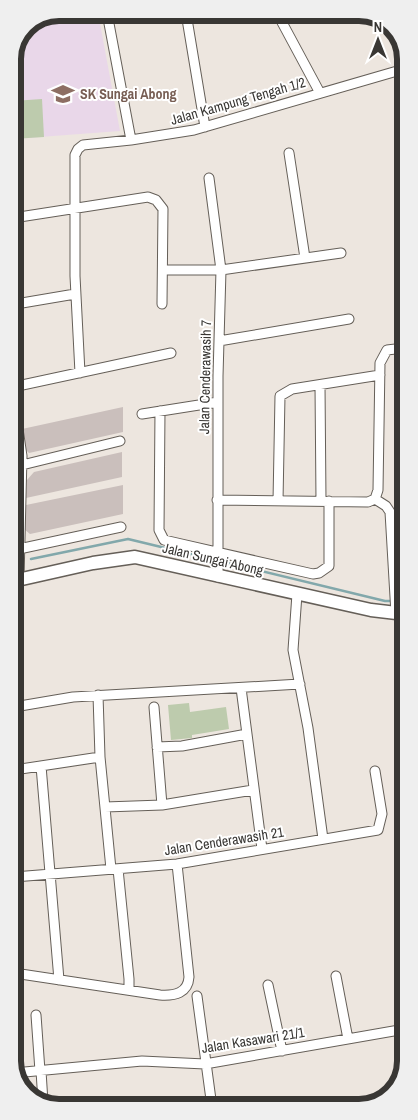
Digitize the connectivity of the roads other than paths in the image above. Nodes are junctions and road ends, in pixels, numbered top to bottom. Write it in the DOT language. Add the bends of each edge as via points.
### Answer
graph roads {
  1 [pos="281,21"];
  2 [pos="110,22"];
  3 [pos="187,22"];
  4 [pos="397,71"];
  5 [pos="320,92"];
  6 [pos="205,127"];
  7 [pos="131,140"];
  8 [pos="289,153"];
  9 [pos="209,178"];
  10 [pos="74,208"];
  11 [pos="21,217"];
  12 [pos="341,253"];
  13 [pos="305,258"];
  14 [pos="163,270"];
  15 [pos="221,270"];
  16 [pos="75,294"];
  17 [pos="21,303"];
  18 [pos="162,304"];
  19 [pos="349,319"];
  20 [pos="219,340"];
  21 [pos="397,348"];
  22 [pos="171,353"];
  23 [pos="80,373"];
  24 [pos="380,375"];
  25 [pos="21,385"];
  26 [pos="320,385"];
  27 [pos="218,402"];
  28 [pos="160,411"];
  29 [pos="142,414"];
  30 [pos="120,441"];
  31 [pos="21,456"];
  32 [pos="22,464"];
  33 [pos="21,492"];
  34 [pos="375,499"];
  35 [pos="217,500"];
  36 [pos="278,501"];
  37 [pos="325,501"];
  38 [pos="121,527"];
  39 [pos="21,549"];
  40 [pos="218,553"];
  41 [pos="218,577"];
  42 [pos="21,579"];
  43 [pos="297,594"];
  44 [pos="397,594"];
  45 [pos="397,606"];
  46 [pos="300,684"];
  47 [pos="241,688"];
  48 [pos="98,695"];
  49 [pos="21,705"];
  50 [pos="154,707"];
  51 [pos="247,734"];
  52 [pos="157,747"];
  53 [pos="100,756"];
  54 [pos="41,766"];
  55 [pos="21,769"];
  56 [pos="375,771"];
  57 [pos="253,790"];
  58 [pos="162,805"];
  59 [pos="105,806"];
  60 [pos="323,839"];
  61 [pos="262,849"];
  62 [pos="176,864"];
  63 [pos="114,869"];
  64 [pos="49,874"];
  65 [pos="21,876"];
  66 [pos="21,974"];
  67 [pos="336,976"];
  68 [pos="59,980"];
  69 [pos="268,985"];
  70 [pos="128,990"];
  71 [pos="196,996"];
  72 [pos="36,1015"];
  73 [pos="397,1031"];
  74 [pos="348,1039"];
  75 [pos="282,1050"];
  76 [pos="205,1064"];
  77 [pos="41,1071"];
  78 [pos="23,1072"];
  79 [pos="43,1095"];
  80 [pos="211,1099"];
  1 -- 5 [label="street"];
  2 -- 7 [label="street"];
  3 -- 6 [label="street"];
  4 -- 5 [label="street, Jalan Kampung Tengah 1/2"];
  5 -- 6 [label="street, Jalan Kampung Tengah 1/2"];
  6 -- 7 [label="street, Jalan Kampung Tengah 1/2"];
  7 -- 10 [label="street, Jalan Kampung Tengah 1/2" via="83,145 78,149 75,155"];
  8 -- 13 [label="street"];
  9 -- 15 [label="street, Jalan Cenderawasih 7"];
  10 -- 11 [label="street"];
  10 -- 14 [label="street" via="148,197 156,200 163,209"];
  10 -- 16 [label="street"];
  12 -- 13 [label="street"];
  13 -- 15 [label="street"];
  14 -- 15 [label="street"];
  14 -- 18 [label="street"];
  15 -- 20 [label="street, Jalan Cenderawasih 7"];
  16 -- 17 [label="street"];
  16 -- 23 [label="street"];
  19 -- 20 [label="street"];
  20 -- 27 [label="street, Jalan Cenderawasih 7"];
  21 -- 24 [label="street" via="390,348 383,355"];
  22 -- 23 [label="street"];
  23 -- 25 [label="street"];
  24 -- 26 [label="street"];
  24 -- 34 [label="street" via="378,490"];
  26 -- 36 [label="street" via="292,389 280,396"];
  26 -- 37 [label="street"];
  27 -- 28 [label="street"];
  27 -- 35 [label="street, Jalan Cenderawasih 7"];
  28 -- 29 [label="street"];
  28 -- 40 [label="street" via="160,536 169,542"];
  30 -- 32 [label="street"];
  31 -- 32 [label="street"];
  32 -- 33 [label="street"];
  34 -- 37 [label="street" via="368,502"];
  34 -- 44 [label="street" via="390,512"];
  35 -- 36 [label="street"];
  35 -- 40 [label="street, Jalan Cenderawasih 7"];
  36 -- 37 [label="street"];
  37 -- 40 [label="street" via="328,566 319,573"];
  38 -- 39 [label="street"];
  40 -- 41 [label="street, Jalan Cenderawasih 7"];
  41 -- 42 [label="street, Jalan Sungai Abong" via="135,558 93,563"];
  41 -- 43 [label="street, Jalan Sungai Abong"];
  43 -- 45 [label="street, Jalan Sungai Abong"];
  43 -- 46 [label="street" via="293,650"];
  46 -- 47 [label="street"];
  46 -- 60 [label="street"];
  47 -- 48 [label="street"];
  47 -- 51 [label="street"];
  48 -- 49 [label="street"];
  48 -- 53 [label="street"];
  50 -- 52 [label="street"];
  51 -- 52 [label="street" via="182,746"];
  51 -- 57 [label="street"];
  52 -- 58 [label="street"];
  53 -- 54 [label="street"];
  53 -- 59 [label="street"];
  54 -- 55 [label="street"];
  54 -- 64 [label="street"];
  56 -- 60 [label="street, Jalan Cenderawasih 21" via="382,814 378,830"];
  57 -- 58 [label="street"];
  57 -- 61 [label="street"];
  58 -- 59 [label="street"];
  59 -- 63 [label="street"];
  60 -- 61 [label="street, Jalan Cenderawasih 21"];
  61 -- 62 [label="street, Jalan Cenderawasih 21"];
  62 -- 63 [label="street, Jalan Cenderawasih 21"];
  62 -- 70 [label="street" via="189,983 174,995"];
  63 -- 64 [label="street, Jalan Cenderawasih 21"];
  63 -- 70 [label="street"];
  64 -- 65 [label="street, Jalan Cenderawasih 21"];
  64 -- 68 [label="street"];
  66 -- 68 [label="street"];
  67 -- 74 [label="street"];
  68 -- 70 [label="street"];
  69 -- 75 [label="street"];
  71 -- 76 [label="street"];
  72 -- 77 [label="street"];
  73 -- 74 [label="street, Jalan Kasawari 21/1"];
  74 -- 75 [label="street, Jalan Kasawari 21/1"];
  75 -- 76 [label="street, Jalan Kasawari 21/1"];
  76 -- 77 [label="street, Jalan Kasawari 21/1" via="142,1061"];
  76 -- 80 [label="street"];
  77 -- 78 [label="street, Jalan Kasawari 21/1"];
  77 -- 79 [label="street"];
}
